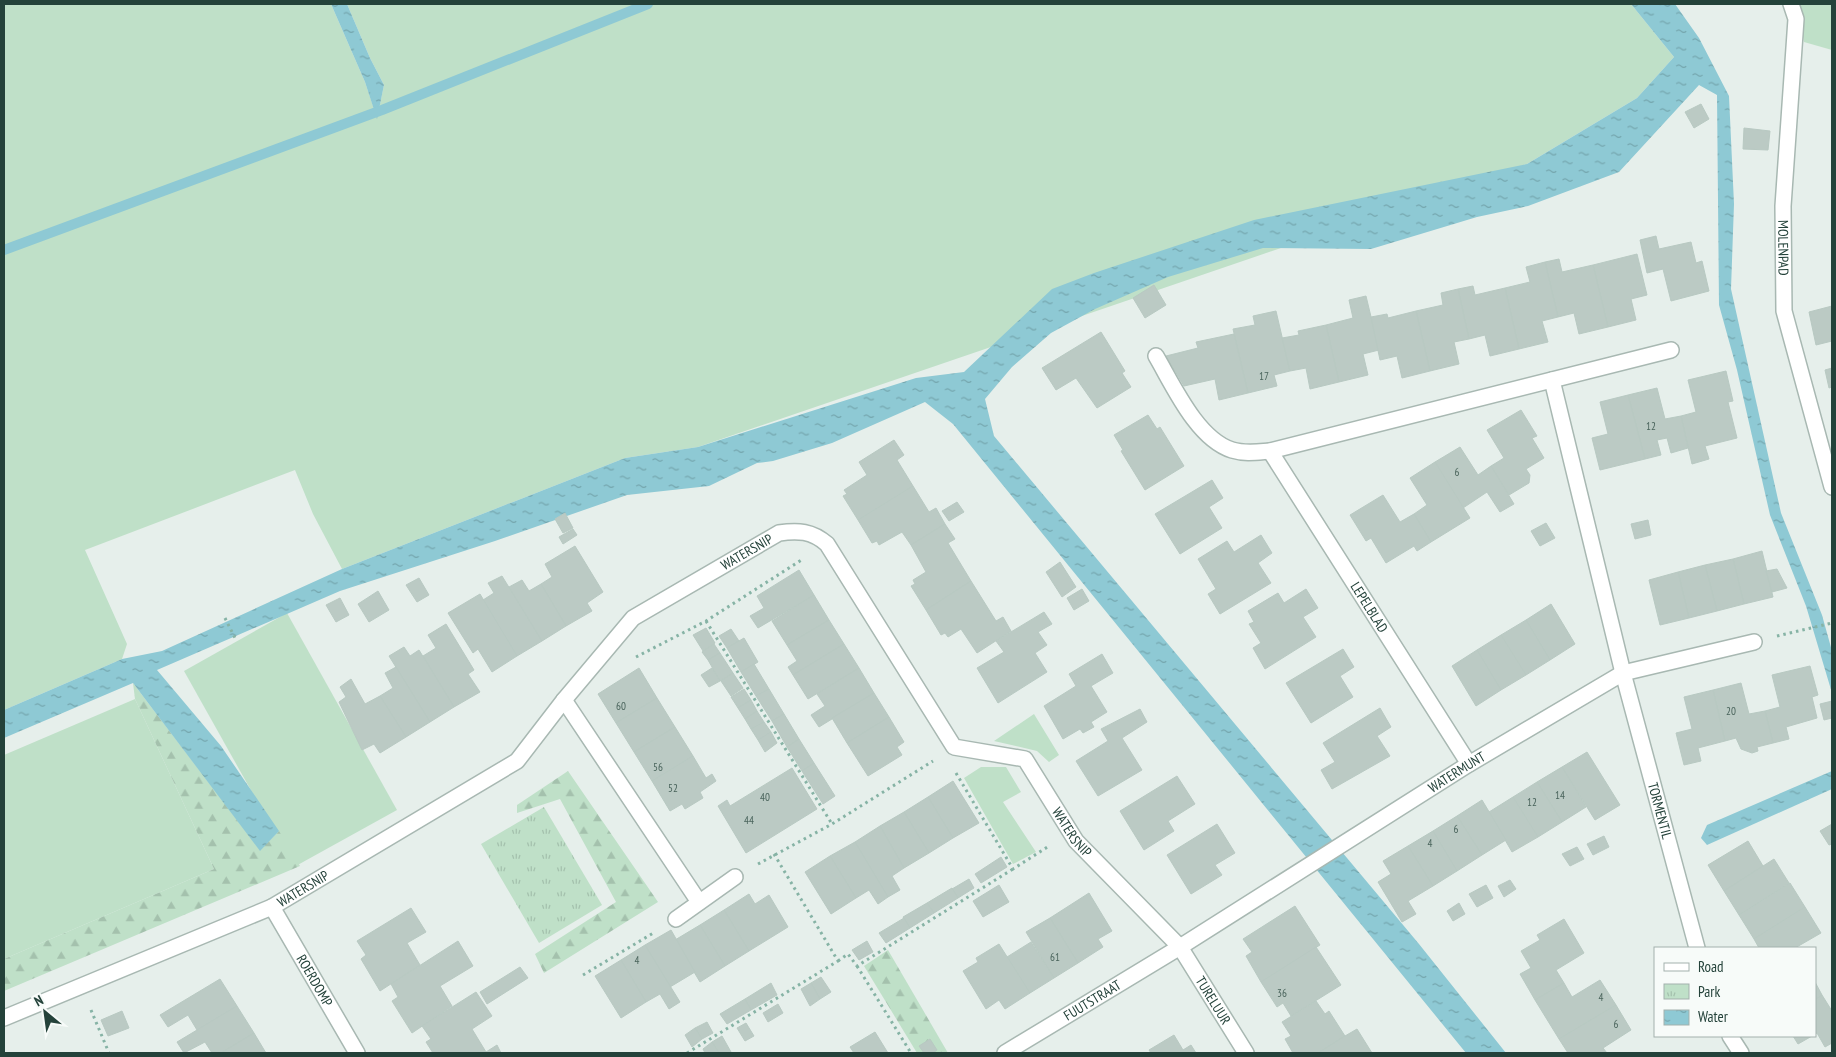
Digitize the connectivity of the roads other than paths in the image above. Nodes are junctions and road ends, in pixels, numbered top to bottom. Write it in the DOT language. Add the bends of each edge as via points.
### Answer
graph roads {
  1 [pos="1791,4"];
  2 [pos="1671,350"];
  3 [pos="1156,356"];
  4 [pos="1552,380"];
  5 [pos="1270,451"];
  6 [pos="1832,487"];
  7 [pos="1754,642"];
  8 [pos="1624,673"];
  9 [pos="564,700"];
  10 [pos="1469,764"];
  11 [pos="736,877"];
  12 [pos="699,902"];
  13 [pos="272,907"];
  14 [pos="676,919"];
  15 [pos="1180,947"];
  16 [pos="1697,947"];
  17 [pos="4,1018"];
  18 [pos="1731,1037"];
  19 [pos="357,1053"];
  20 [pos="1005,1053"];
  21 [pos="1246,1053"];
  22 [pos="1741,1053"];
  1 -- 6 [label="street, MOLENPAD" via="1796,19 1783,206 1784,311"];
  2 -- 4 [label="street"];
  3 -- 5 [label="street" via="1188,410 1209,436 1231,450 1250,453"];
  4 -- 5 [label="street"];
  4 -- 8 [label="street"];
  5 -- 10 [label="street, LEPELBLAD"];
  7 -- 8 [label="street, WATERMUNT"];
  8 -- 10 [label="street, WATERMUNT"];
  8 -- 16 [label="street, TORMENTIL"];
  9 -- 12 [label="street"];
  9 -- 13 [label="street, WATERSNIP" via="517,761"];
  9 -- 15 [label="street, WATERSNIP" via="633,618 779,533 793,531 817,536 827,544 949,751 1025,759 1076,840"];
  10 -- 15 [label="street, WATERMUNT"];
  11 -- 12 [label="street"];
  12 -- 14 [label="street"];
  13 -- 17 [label="street, WATERSNIP"];
  13 -- 19 [label="street, ROERDOMP"];
  15 -- 20 [label="street, FUUTSTRAAT"];
  15 -- 21 [label="street, TURELUUR"];
  18 -- 22 [label="street"];
}
